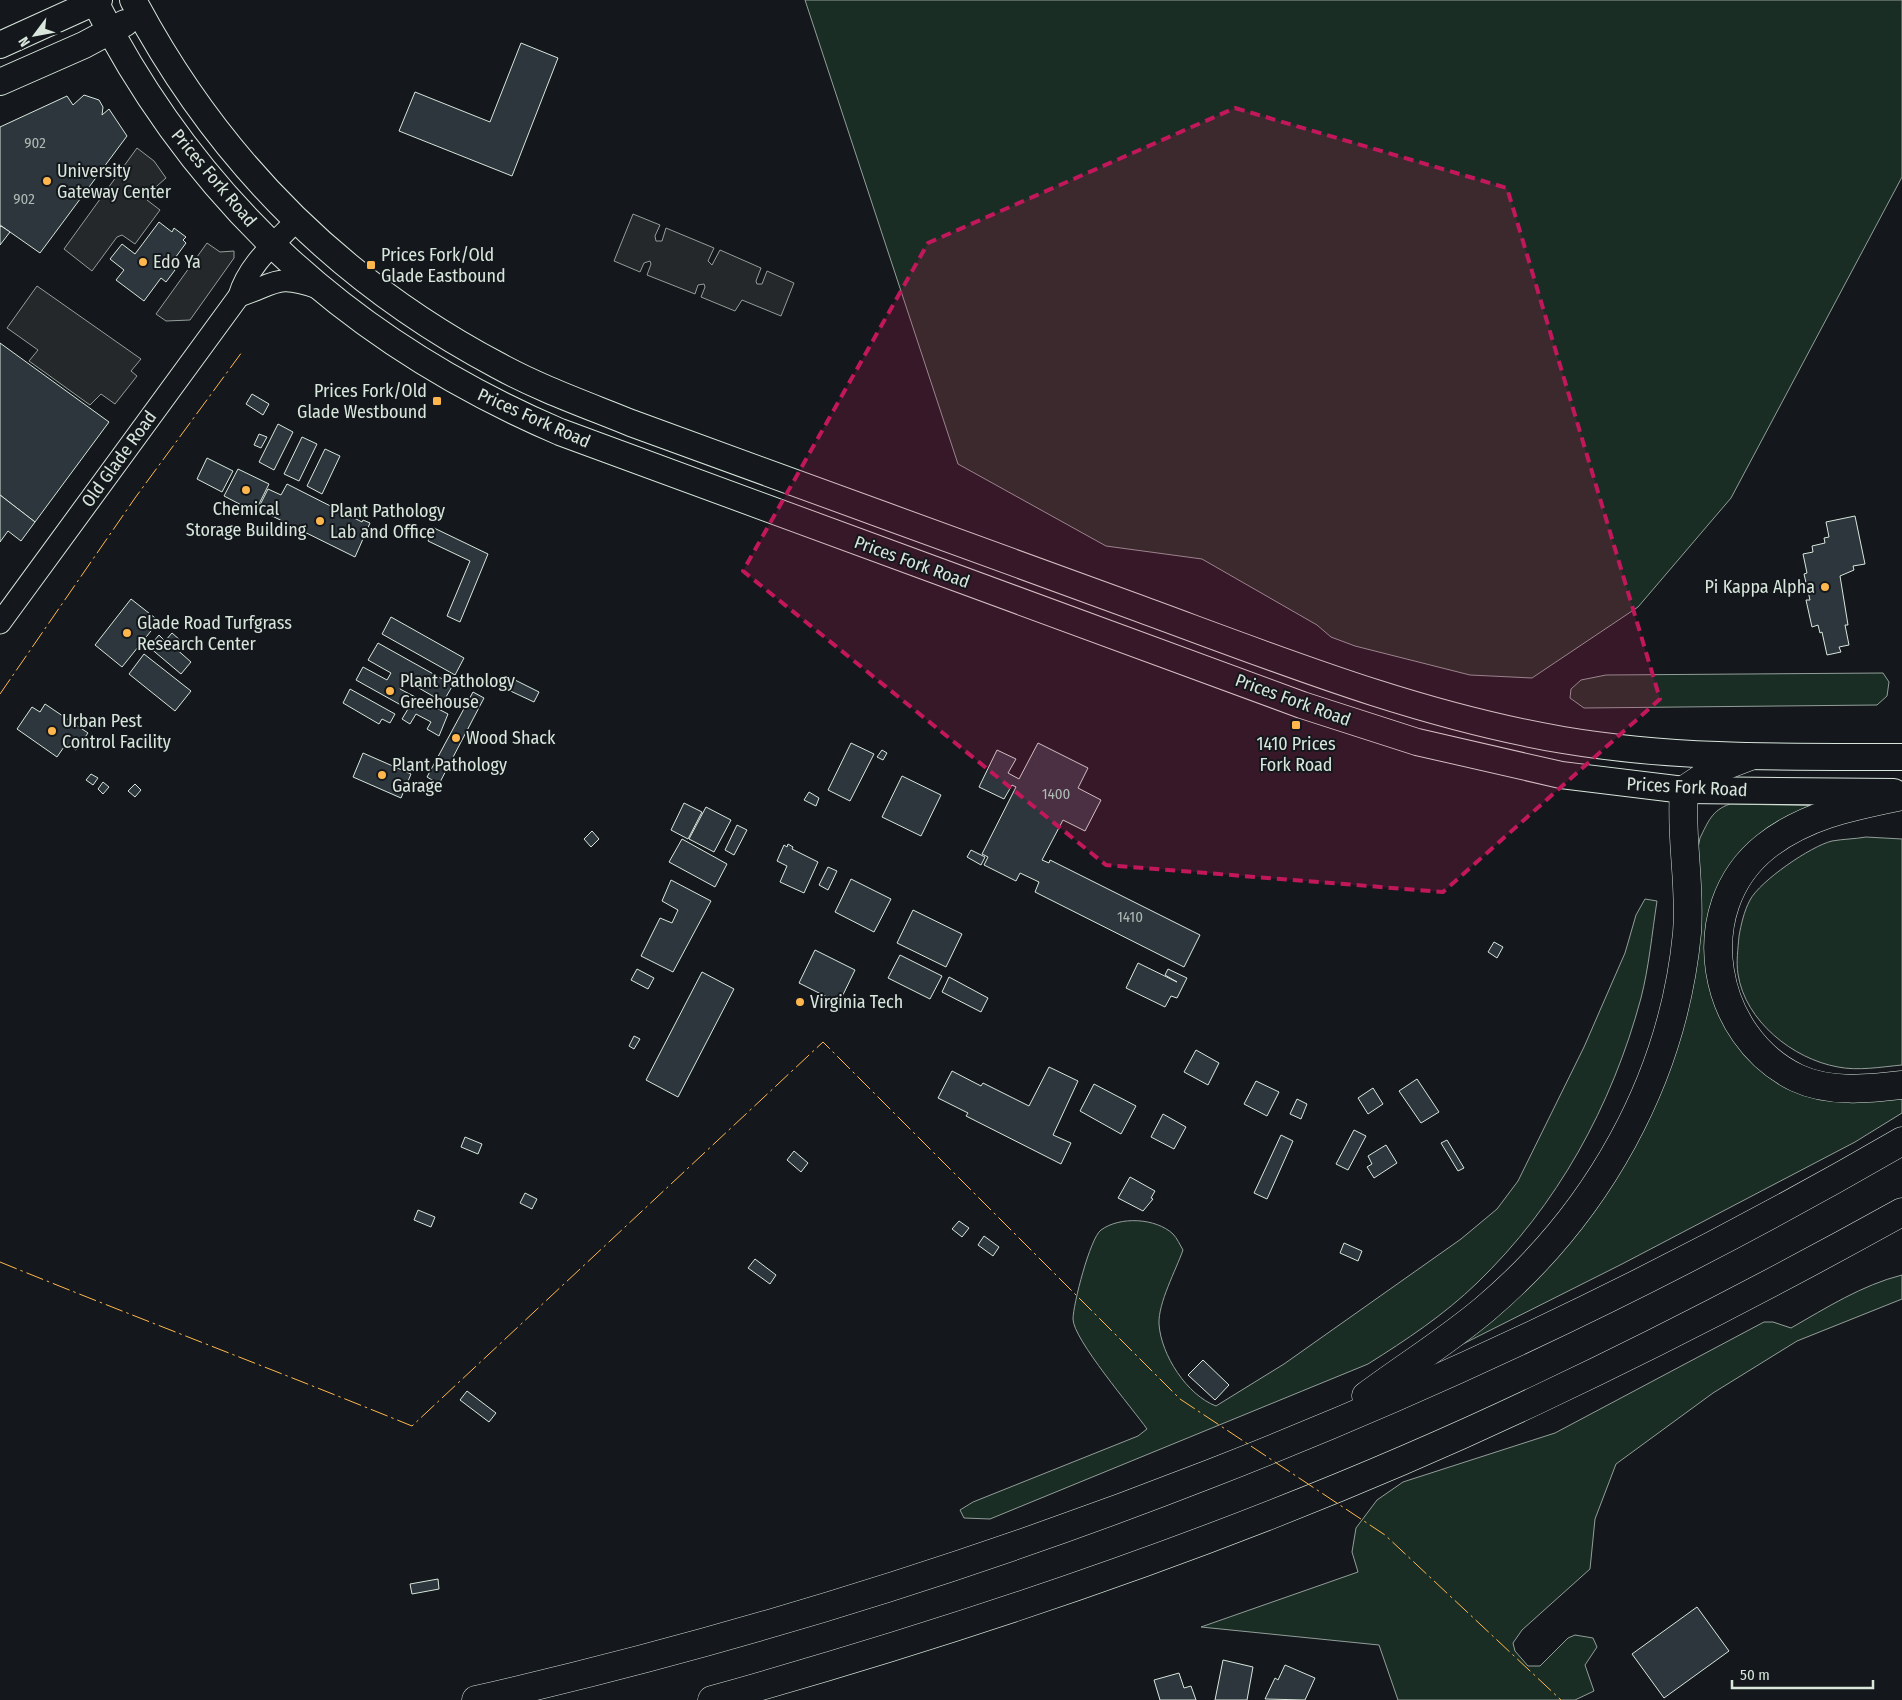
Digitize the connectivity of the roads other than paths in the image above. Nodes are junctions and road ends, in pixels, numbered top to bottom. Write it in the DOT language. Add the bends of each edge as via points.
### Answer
graph roads {
  1 [pos="96,1"];
  2 [pos="137,8"];
  3 [pos="110,31"];
  4 [pos="0,45"];
  5 [pos="0,82"];
  6 [pos="296,220"];
  7 [pos="272,246"];
  8 [pos="318,288"];
  9 [pos="239,296"];
  10 [pos="0,623"];
  11 [pos="1748,757"];
  12 [pos="1902,757"];
  13 [pos="1684,790"];
  14 [pos="1902,792"];
  15 [pos="1902,796"];
  16 [pos="1902,1085"];
  17 [pos="1902,1141"];
  18 [pos="1902,1212"];
  19 [pos="1902,1224"];
  20 [pos="1857,1237"];
  21 [pos="1327,1425"];
  22 [pos="476,1700"];
  23 [pos="712,1700"];
  1 -- 3 [label="main road, Prices Fork Road"];
  1 -- 4 [label="main road"];
  2 -- 3 [label="main road"];
  2 -- 6 [label="main road, Prices Fork Road" via="182,83 211,123 245,167"];
  3 -- 5 [label="main road"];
  3 -- 7 [label="main road, Prices Fork Road" via="154,105 188,151"];
  6 -- 7 [label="street, Old Glade Road"];
  6 -- 11 [label="main road, Prices Fork Road" via="370,284 458,344 544,387 641,426 1261,653 1404,702 1497,727 1564,740 1683,754"];
  7 -- 8 [label="main road, Prices Fork Road"];
  7 -- 9 [label="street, Old Glade Road" via="242,282"];
  8 -- 9 [label="street" via="280,280"];
  8 -- 13 [label="main road, Prices Fork Road" via="376,332 432,368 477,394 560,432 1342,719 1417,742 1561,775"];
  9 -- 10 [label="street, Old Glade Road"];
  11 -- 12 [label="main road, Prices Fork Road"];
  11 -- 13 [label="highway" via="1714,770"];
  13 -- 14 [label="main road, Prices Fork Road"];
  13 -- 21 [label="highway" via="1682,818 1689,888 1687,933 1679,984 1671,1024 1654,1077 1611,1163 1572,1220 1519,1278 1452,1335"];
  15 -- 16 [label="highway" via="1815,817 1764,847 1744,868 1729,893 1720,922 1718,952 1722,983 1733,1016 1749,1041 1771,1063 1799,1079 1837,1088 1872,1089"];
  17 -- 21 [label="highway" via="1658,1272"];
  18 -- 20 [label="highway"];
  19 -- 20 [label="highway"];
  20 -- 23 [label="highway" via="1538,1400 1265,1516 1012,1609"];
  21 -- 22 [label="highway" via="1100,1514 938,1571 706,1641"];
}
